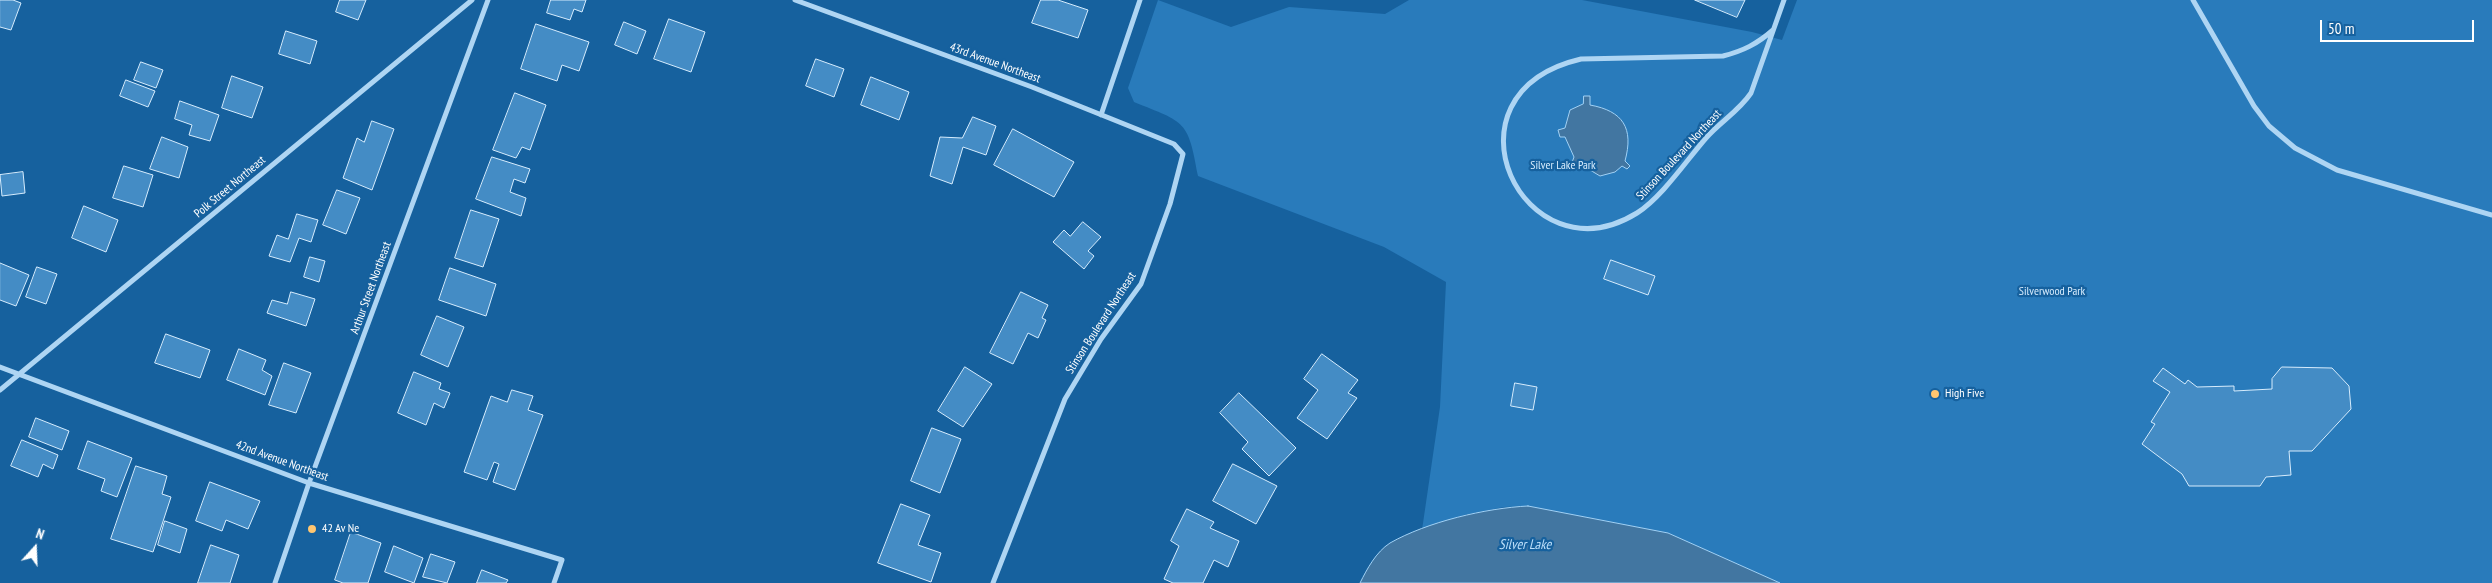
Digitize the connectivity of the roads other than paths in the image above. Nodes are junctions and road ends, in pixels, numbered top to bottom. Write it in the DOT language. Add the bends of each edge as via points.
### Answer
graph roads {
  1 [pos="472,0"];
  2 [pos="488,0"];
  3 [pos="795,0"];
  4 [pos="1140,0"];
  5 [pos="1784,0"];
  6 [pos="2193,0"];
  7 [pos="1773,30"];
  8 [pos="1101,115"];
  9 [pos="1183,154"];
  10 [pos="2492,215"];
  11 [pos="0,367"];
  12 [pos="19,374"];
  13 [pos="0,390"];
  14 [pos="309,483"];
  15 [pos="275,583"];
  16 [pos="554,583"];
  17 [pos="993,583"];
  1 -- 12 [label="street, Polk Street Northeast"];
  2 -- 14 [label="street, Arthur Street Northeast"];
  3 -- 8 [label="street, 43rd Avenue Northeast"];
  4 -- 8 [label="street"];
  5 -- 7 [label="street, Stinson Boulevard Northeast"];
  6 -- 10 [label="street" via="2254,106 2270,126 2295,148 2337,170"];
  7 -- 7 [label="street, Stinson Boulevard Northeast" via="1758,43 1723,56 1581,59 1542,73 1523,89 1512,105 1505,127 1502,148 1507,171 1516,188 1539,213 1576,227 1599,228 1618,223 1638,212 1751,93"];
  8 -- 9 [label="street, 43rd Avenue Northeast" via="1174,144"];
  9 -- 17 [label="street, Stinson Boulevard Northeast" via="1170,204 1141,284 1101,339 1065,399"];
  11 -- 12 [label="street, 42nd Avenue Northeast"];
  12 -- 13 [label="street, Polk Street Northeast"];
  12 -- 14 [label="street, 42nd Avenue Northeast"];
  14 -- 15 [label="street, Arthur Street Northeast"];
  14 -- 16 [label="street, 42nd Avenue Northeast" via="562,560"];
}
